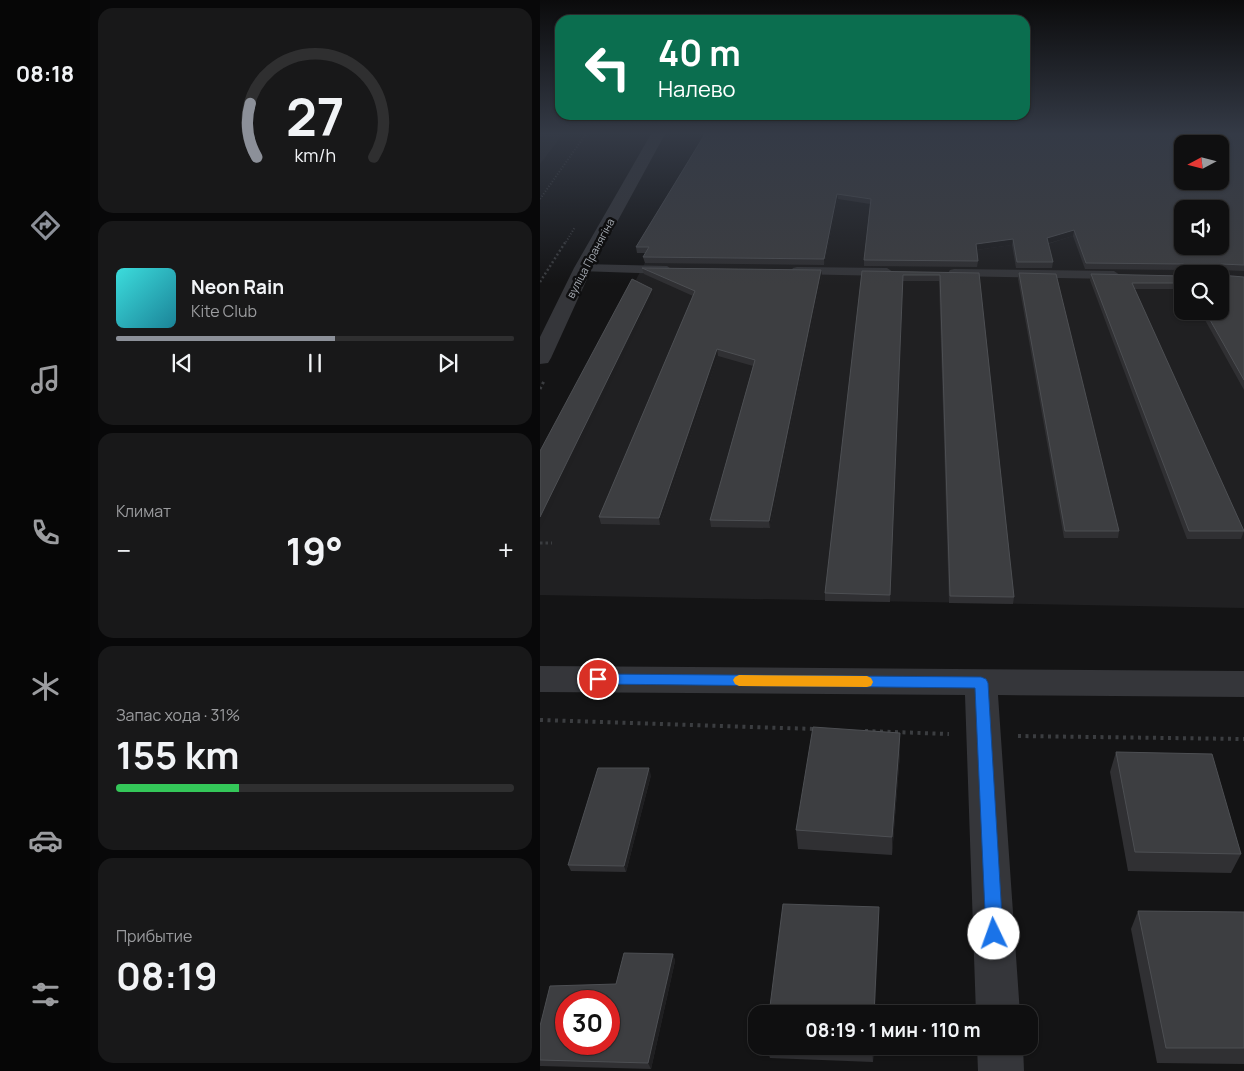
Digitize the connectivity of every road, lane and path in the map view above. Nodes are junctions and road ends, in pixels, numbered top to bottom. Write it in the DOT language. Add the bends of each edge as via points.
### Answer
graph roads {
  1 [pos="550,184"];
  2 [pos="630,184"];
  3 [pos="540,197"];
  4 [pos="583,268"];
  5 [pos="682,270"];
  6 [pos="780,271"];
  7 [pos="898,272"];
  8 [pos="937,273"];
  9 [pos="1124,275"];
  10 [pos="540,358"];
  11 [pos="540,543"];
  12 [pos="552,543"];
  13 [pos="540,679"];
  14 [pos="981,683"];
  15 [pos="1244,684"];
  16 [pos="540,720"];
  17 [pos="817,729"];
  18 [pos="856,731"];
  19 [pos="985,735"];
  20 [pos="1244,739"];
  21 [pos="998,1005"];
  22 [pos="1000,1055"];
  23 [pos="1001,1071"];
  1 -- 3 [label="path"];
  2 -- 4 [label="street, вуліца Пранягіна"];
  4 -- 5 [label="lane"];
  4 -- 10 [label="street, вуліца Пранягіна"];
  6 -- 7 [label="lane"];
  8 -- 9 [label="lane"];
  11 -- 12 [label="path"];
  13 -- 14 [label="street"];
  14 -- 15 [label="street"];
  14 -- 19 [label="street"];
  16 -- 17 [label="path"];
  18 -- 19 [label="path"];
  19 -- 20 [label="path"];
  19 -- 21 [label="street"];
  22 -- 23 [label="street"];
}
